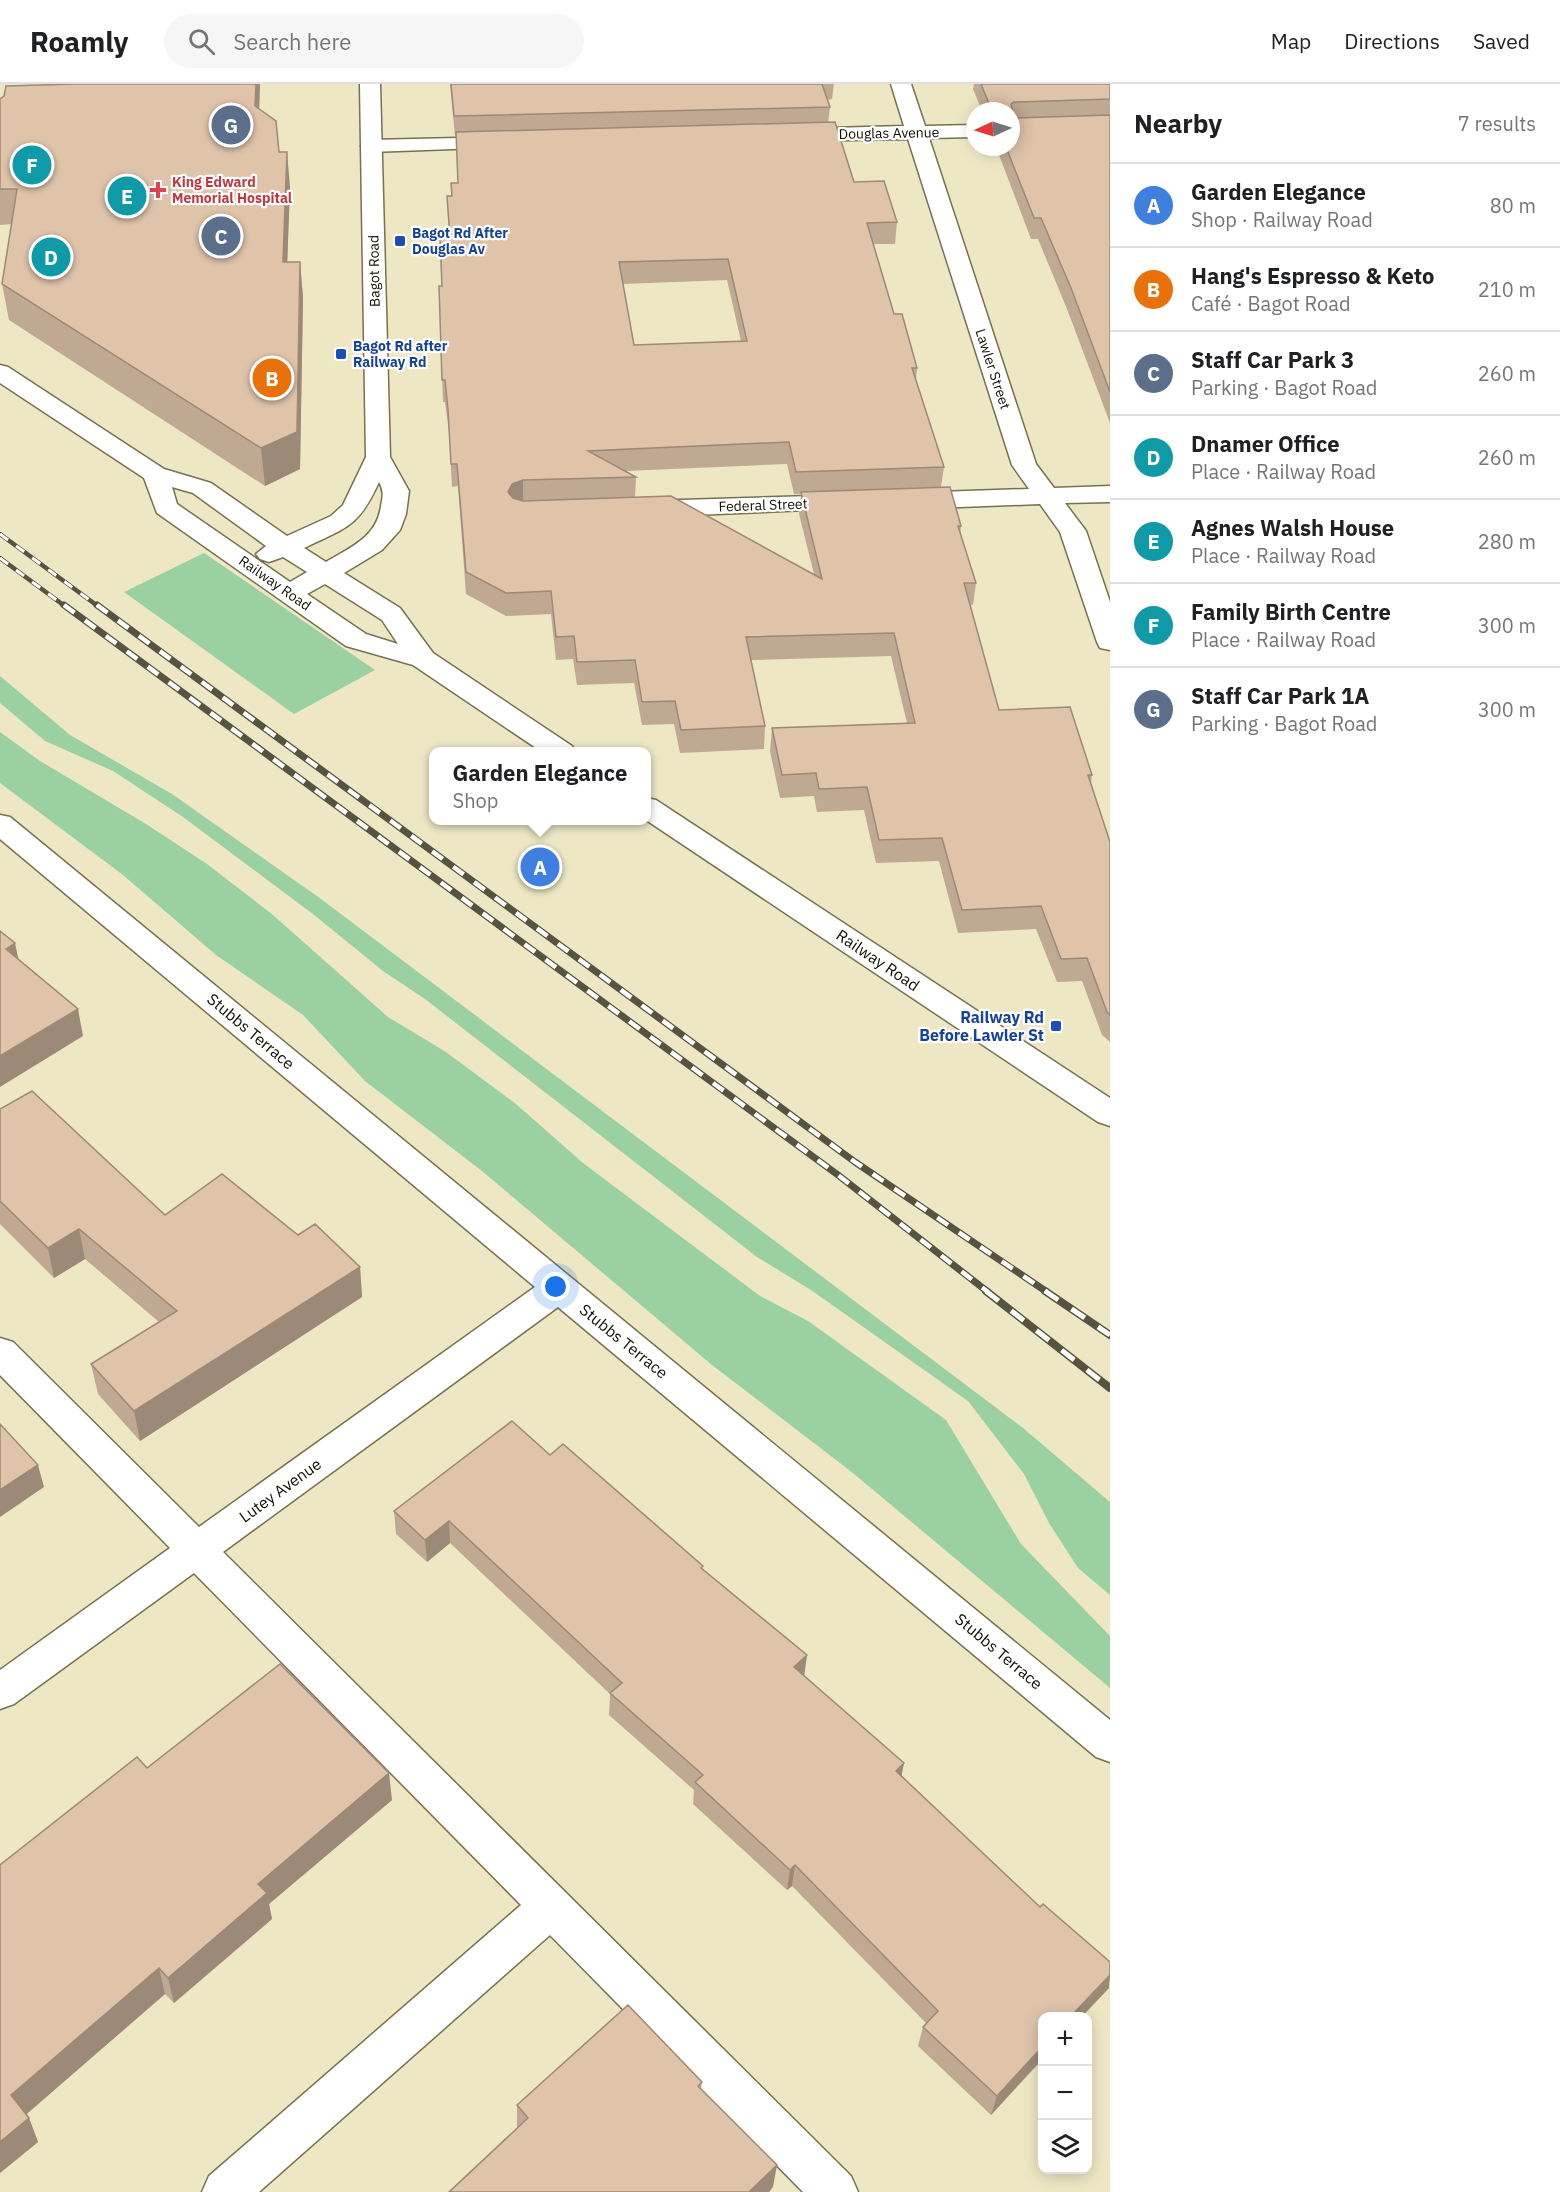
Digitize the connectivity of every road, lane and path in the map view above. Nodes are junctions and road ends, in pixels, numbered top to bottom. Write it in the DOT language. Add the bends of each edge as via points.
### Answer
graph roads {
  1 [pos="370,84"];
  2 [pos="901,84"];
  3 [pos="966,131"];
  4 [pos="917,132"];
  5 [pos="774,136"];
  6 [pos="523,142"];
  7 [pos="371,146"];
  8 [pos="0,372"];
  9 [pos="378,457"];
  10 [pos="155,474"];
  11 [pos="1110,494"];
  12 [pos="1049,496"];
  13 [pos="617,510"];
  14 [pos="285,547"];
  15 [pos="247,564"];
  16 [pos="327,573"];
  17 [pos="289,594"];
  18 [pos="1110,642"];
  19 [pos="423,659"];
  20 [pos="555,747"];
  21 [pos="651,810"];
  22 [pos="0,824"];
  23 [pos="1110,1114"];
  24 [pos="559,1288"];
  25 [pos="0,1352"];
  26 [pos="198,1549"];
  27 [pos="0,1692"];
  28 [pos="1110,1744"];
  29 [pos="552,1906"];
  30 [pos="225,2192"];
  31 [pos="835,2192"];
  1 -- 7 [label="street, Bagot Road"];
  2 -- 4 [label="street, Lawler Street"];
  3 -- 4 [label="street, Douglas Avenue"];
  4 -- 5 [label="street, Douglas Avenue"];
  4 -- 12 [label="street, Lawler Street" via="1024,465"];
  6 -- 7 [label="street"];
  7 -- 9 [label="street, Bagot Road"];
  8 -- 10 [label="street, Railway Road"];
  9 -- 14 [label="street, Bagot Road" via="354,509 340,521"];
  9 -- 16 [label="street, Bagot Road" via="396,491 387,530 374,545"];
  10 -- 14 [label="street, Railway Road" via="202,488"];
  10 -- 15 [label="street, Railway Road" via="165,508"];
  11 -- 12 [label="street, Federal Street"];
  12 -- 13 [label="street, Federal Street"];
  12 -- 18 [label="street, Lawler Street" via="1073,531"];
  14 -- 15 [label="street, Bagot Road"];
  14 -- 16 [label="street, Railway Road"];
  15 -- 17 [label="street, Railway Road"];
  16 -- 17 [label="street, Bagot Road"];
  16 -- 19 [label="street, Railway Road" via="391,614"];
  17 -- 19 [label="street, Railway Road" via="356,640"];
  19 -- 20 [label="street, Railway Road"];
  21 -- 23 [label="street, Railway Road"];
  22 -- 24 [label="street, Stubbs Terrace"];
  24 -- 26 [label="street, Lutey Avenue"];
  24 -- 28 [label="street, Stubbs Terrace"];
  25 -- 26 [label="street"];
  26 -- 27 [label="street, Lutey Avenue"];
  26 -- 29 [label="street"];
  29 -- 30 [label="street"];
  29 -- 31 [label="street"];
}
